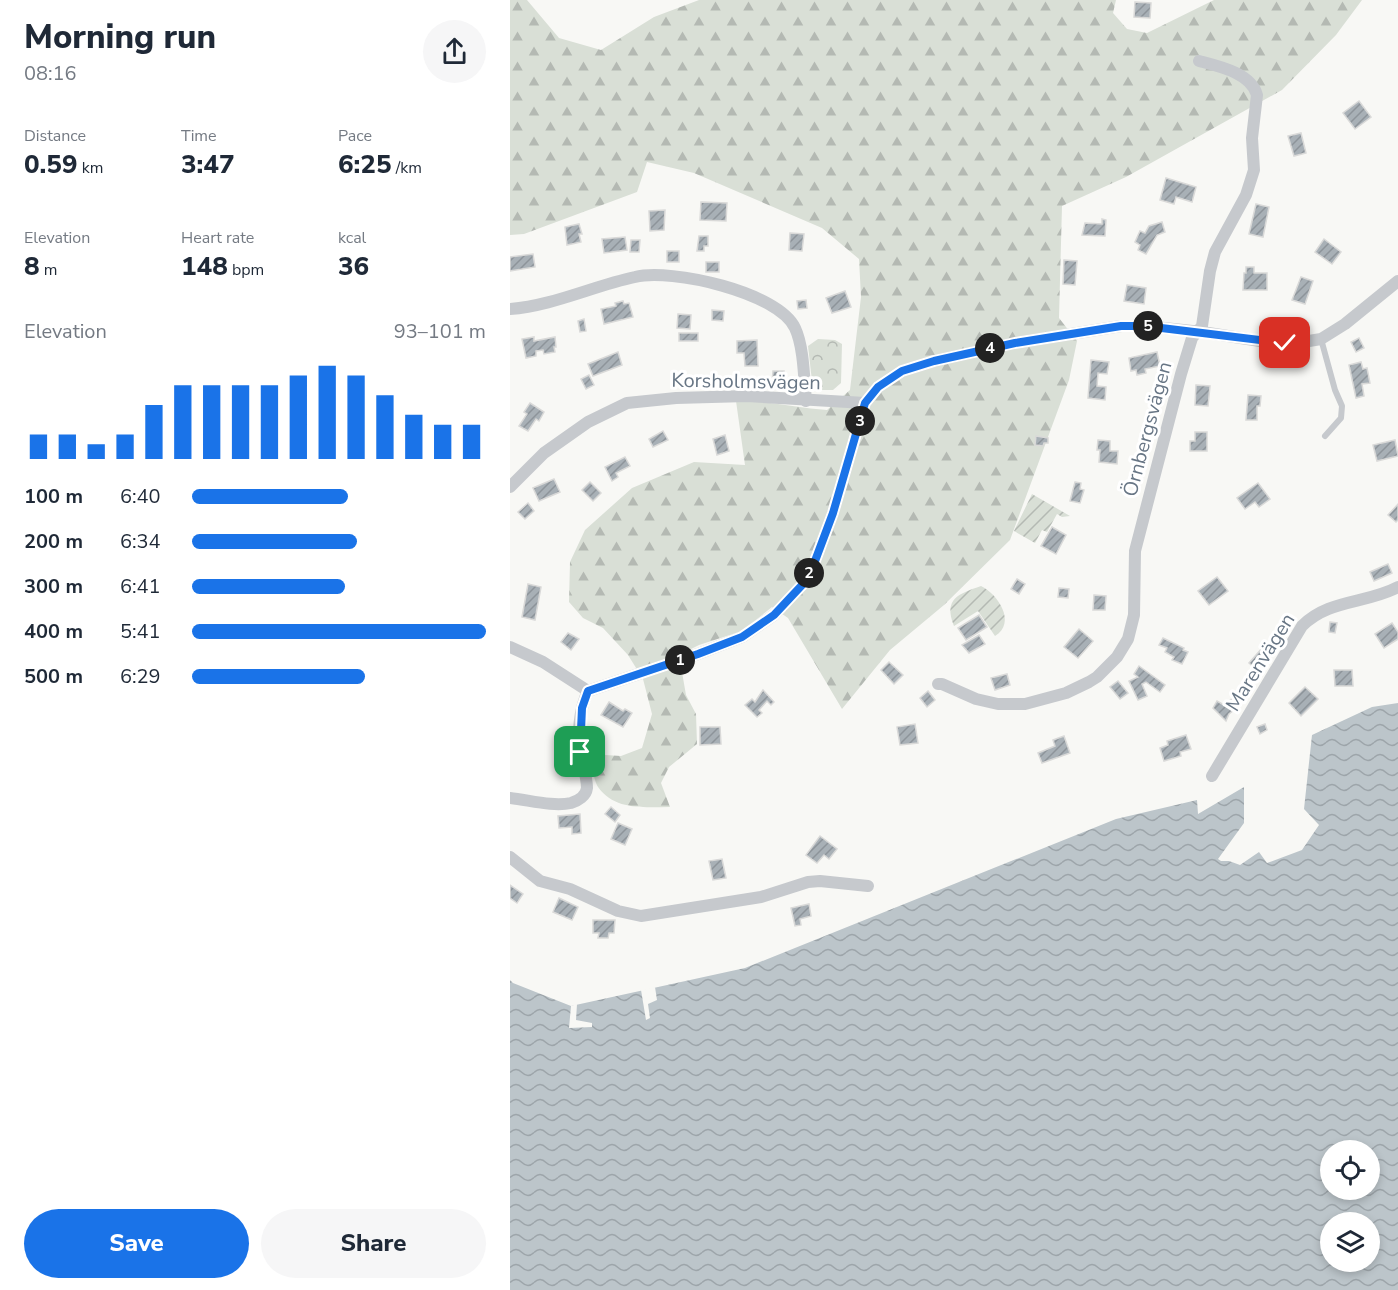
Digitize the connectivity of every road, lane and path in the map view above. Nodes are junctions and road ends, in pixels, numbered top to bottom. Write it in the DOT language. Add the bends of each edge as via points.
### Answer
graph roads {
  1 [pos="1199,62"];
  2 [pos="1398,281"];
  3 [pos="510,309"];
  4 [pos="1197,332"];
  5 [pos="1321,339"];
  6 [pos="806,401"];
  7 [pos="865,403"];
  8 [pos="1325,436"];
  9 [pos="510,488"];
  10 [pos="1398,587"];
  11 [pos="510,646"];
  12 [pos="938,684"];
  13 [pos="588,691"];
  14 [pos="1212,776"];
  15 [pos="510,798"];
  16 [pos="510,857"];
  17 [pos="868,886"];
  1 -- 4 [label="street, Örnbergsvägen" via="1238,75 1256,89 1257,95 1252,138 1254,170 1246,195 1215,252 1202,326"];
  2 -- 5 [label="street"];
  3 -- 6 [label="street" via="637,276 695,279 741,291 784,314 796,330"];
  4 -- 5 [label="street" via="1273,343"];
  4 -- 7 [label="street" via="1121,326 982,350 902,371 878,387"];
  4 -- 12 [label="street, Örnbergsvägen" via="1181,374 1135,551 1132,627 1117,657 1079,688 1025,704 976,699"];
  5 -- 8 [label="lane" via="1342,406 1341,418"];
  6 -- 7 [label="street, Korsholmsvägen"];
  6 -- 9 [label="street, Korsholmsvägen" via="735,397 627,403 588,422 544,453"];
  7 -- 13 [label="street" via="815,561 804,583 774,615 742,637"];
  10 -- 14 [label="street, Marenvägen" via="1325,609 1302,626"];
  11 -- 13 [label="street"];
  13 -- 15 [label="street" via="580,725 580,752 587,787 583,797 560,804"];
  16 -- 17 [label="street" via="540,881 641,916 761,897 808,882"];
}
